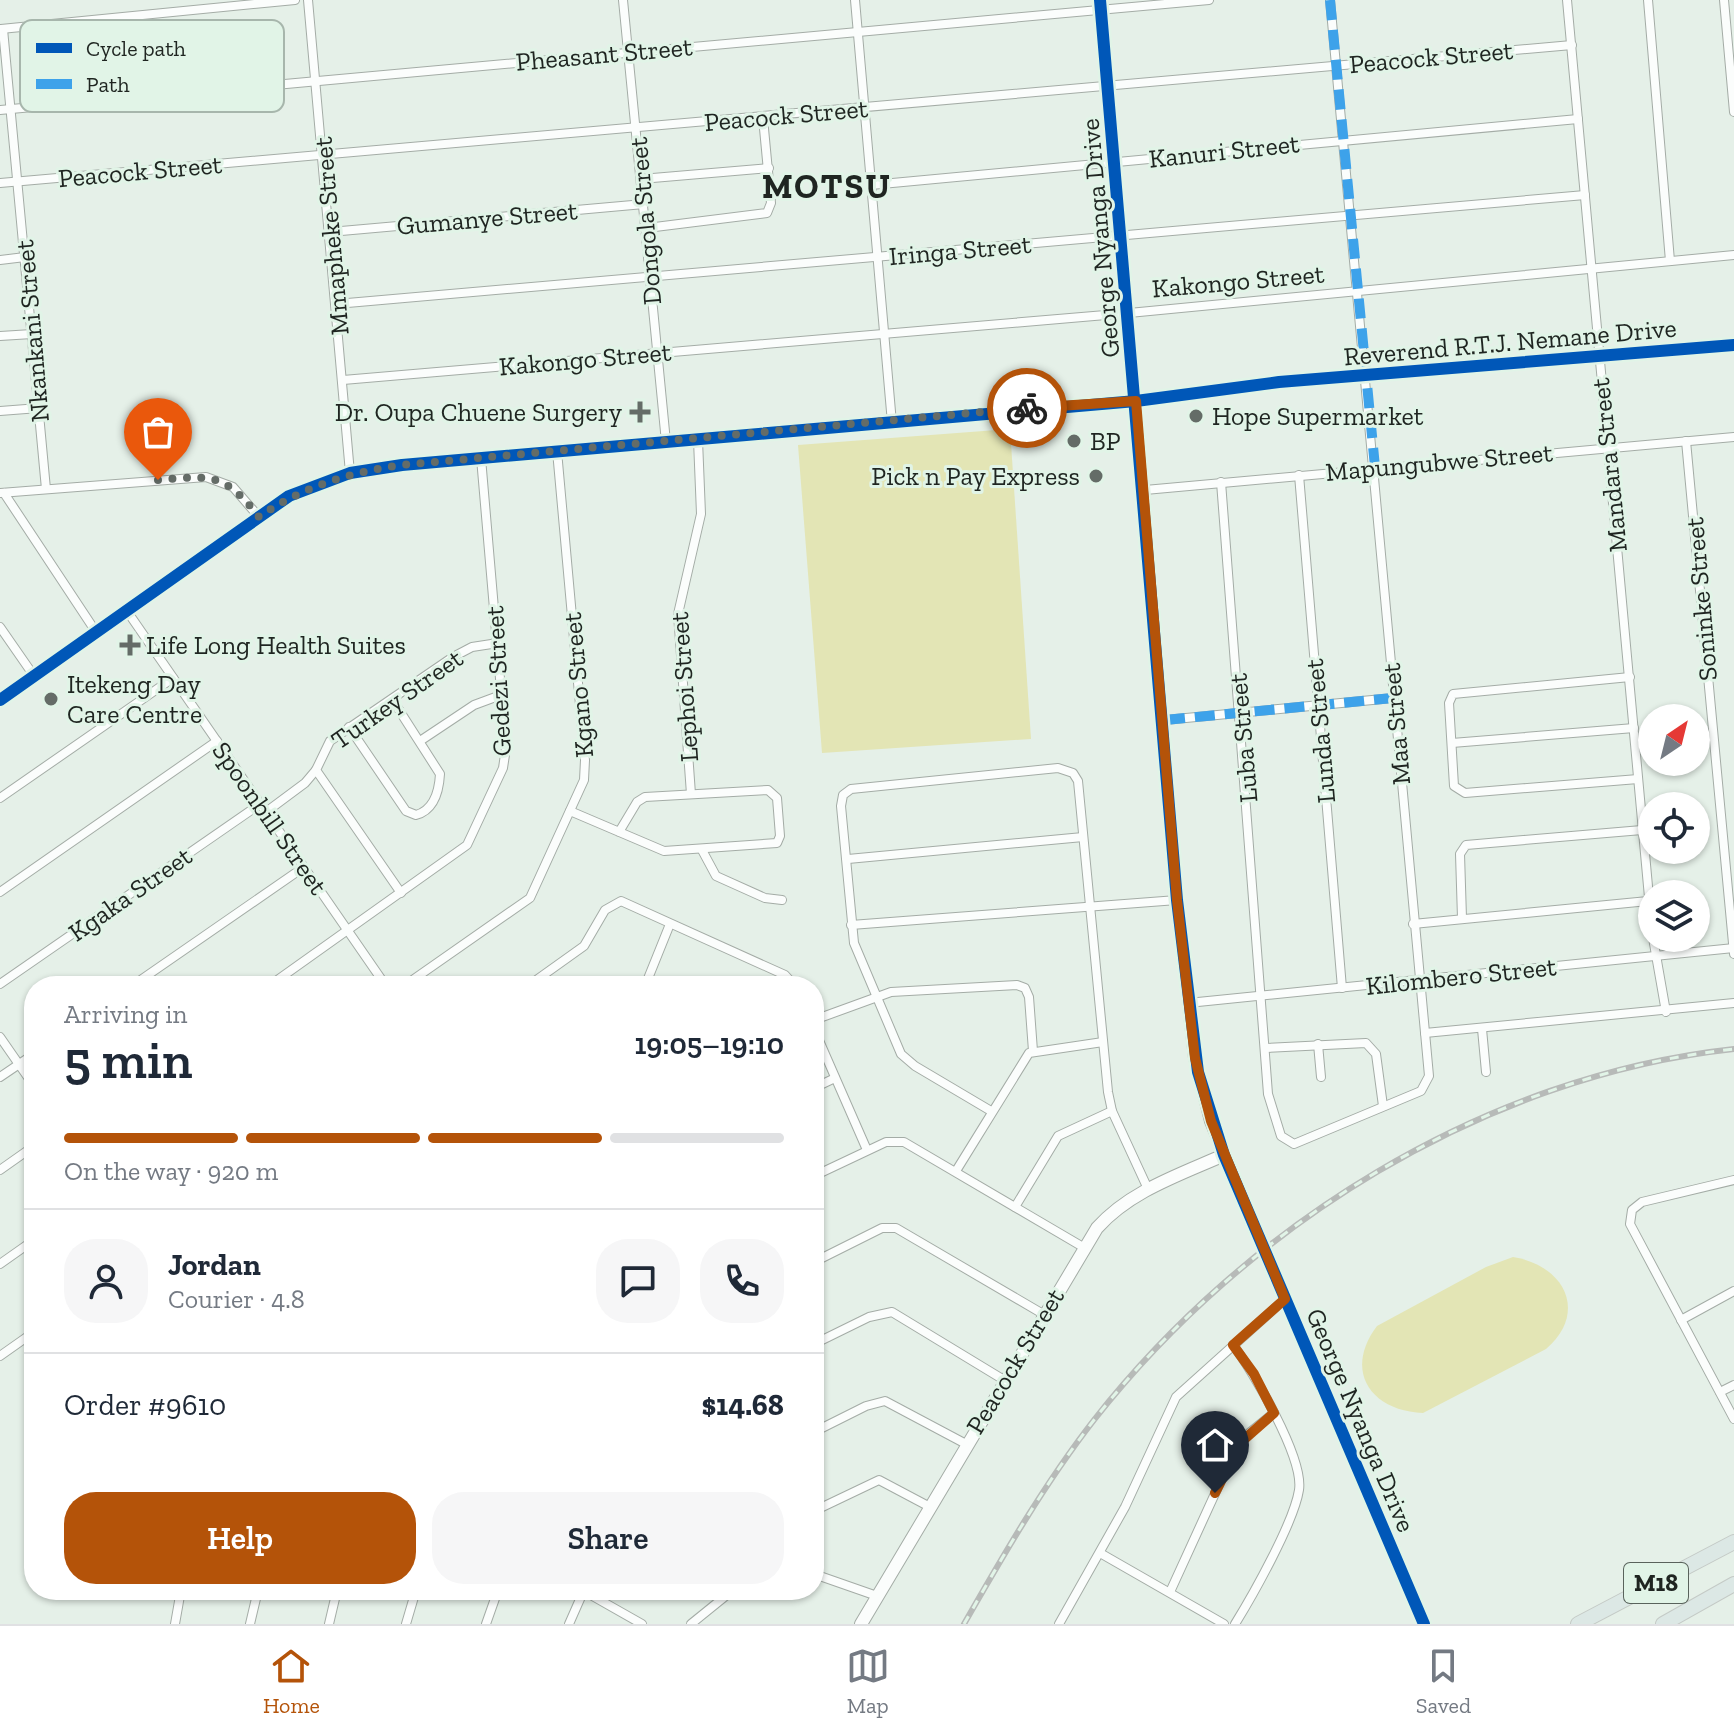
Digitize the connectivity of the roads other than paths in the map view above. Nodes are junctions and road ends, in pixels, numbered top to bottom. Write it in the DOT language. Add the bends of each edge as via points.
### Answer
graph roads {
  1 [pos="295,0"];
  2 [pos="308,0"];
  3 [pos="623,0"];
  4 [pos="855,0"];
  5 [pos="1209,0"];
  6 [pos="1330,0"];
  7 [pos="1567,0"];
  8 [pos="1648,0"];
  9 [pos="1724,0"];
  10 [pos="1101,5"];
  11 [pos="93,20"];
  12 [pos="2,29"];
  13 [pos="858,30"];
  14 [pos="1572,45"];
  15 [pos="629,52"];
  16 [pos="1336,65"];
  17 [pos="316,80"];
  18 [pos="284,83"];
  19 [pos="1110,85"];
  20 [pos="20,108"];
  21 [pos="863,108"];
  22 [pos="11,109"];
  23 [pos="0,110"];
  24 [pos="1734,112"];
  25 [pos="763,118"];
  26 [pos="1578,119"];
  27 [pos="636,127"];
  28 [pos="1342,139"];
  29 [pos="324,156"];
  30 [pos="1116,161"];
  31 [pos="769,168"];
  32 [pos="641,179"];
  33 [pos="19,182"];
  34 [pos="0,183"];
  35 [pos="871,185"];
  36 [pos="1585,195"];
  37 [pos="644,204"];
  38 [pos="1349,213"];
  39 [pos="647,228"];
  40 [pos="330,232"];
  41 [pos="1122,236"];
  42 [pos="1734,255"];
  43 [pos="25,257"];
  44 [pos="877,258"];
  45 [pos="0,260"];
  46 [pos="1670,261"];
  47 [pos="1592,268"];
  48 [pos="651,279"];
  49 [pos="1358,292"];
  50 [pos="336,304"];
  51 [pos="1129,313"];
  52 [pos="32,334"];
  53 [pos="883,334"];
  54 [pos="0,336"];
  55 [pos="1734,345"];
  56 [pos="657,353"];
  57 [pos="1599,355"];
  58 [pos="1365,376"];
  59 [pos="343,380"];
  60 [pos="1136,403"];
  61 [pos="39,408"];
  62 [pos="0,411"];
  63 [pos="892,423"];
  64 [pos="1734,437"];
  65 [pos="698,440"];
  66 [pos="1686,441"];
  67 [pos="666,442"];
  68 [pos="1607,448"];
  69 [pos="557,451"];
  70 [pos="481,458"];
  71 [pos="1375,467"];
  72 [pos="350,473"];
  73 [pos="1299,475"];
  74 [pos="1221,482"];
  75 [pos="46,489"];
  76 [pos="1145,490"];
  77 [pos="2,493"];
  78 [pos="259,517"];
  79 [pos="127,611"];
  80 [pos="0,627"];
  81 [pos="96,632"];
  82 [pos="498,643"];
  83 [pos="34,676"];
  84 [pos="1630,677"];
  85 [pos="173,678"];
  86 [pos="501,695"];
  87 [pos="1393,698"];
  88 [pos="392,699"];
  89 [pos="0,700"];
  90 [pos="1318,706"];
  91 [pos="1241,712"];
  92 [pos="1165,720"];
  93 [pos="349,727"];
  94 [pos="1634,728"];
  95 [pos="217,741"];
  96 [pos="420,741"];
  97 [pos="1452,743"];
  98 [pos="316,770"];
  99 [pos="1638,779"];
  100 [pos="1639,792"];
  101 [pos="691,794"];
  102 [pos="0,798"];
  103 [pos="263,808"];
  104 [pos="570,811"];
  105 [pos="1638,830"];
  106 [pos="619,832"];
  107 [pos="1083,837"];
  108 [pos="702,850"];
  109 [pos="848,859"];
  110 [pos="304,867"];
  111 [pos="0,892"];
  112 [pos="401,893"];
  113 [pos="782,900"];
  114 [pos="1177,900"];
  115 [pos="1638,902"];
  116 [pos="1090,907"];
  117 [pos="1462,918"];
  118 [pos="670,924"];
  119 [pos="1413,924"];
  120 [pos="851,925"];
  121 [pos="347,930"];
  122 [pos="1734,950"];
  123 [pos="1655,952"];
  124 [pos="1656,956"];
  125 [pos="146,976"];
  126 [pos="283,976"];
  127 [pos="379,976"];
  128 [pos="418,976"];
  129 [pos="542,976"];
  130 [pos="649,976"];
  131 [pos="786,976"];
  132 [pos="1418,980"];
  133 [pos="0,984"];
  134 [pos="1342,988"];
  135 [pos="875,995"];
  136 [pos="1263,995"];
  137 [pos="1188,1003"];
  138 [pos="1734,1003"];
  139 [pos="1666,1012"];
  140 [pos="824,1016"];
  141 [pos="1482,1029"];
  142 [pos="1425,1033"];
  143 [pos="0,1037"];
  144 [pos="1103,1042"];
  145 [pos="1318,1044"];
  146 [pos="1265,1048"];
  147 [pos="1033,1051"];
  148 [pos="824,1052"];
  149 [pos="24,1061"];
  150 [pos="19,1064"];
  151 [pos="24,1071"];
  152 [pos="1486,1072"];
  153 [pos="0,1077"];
  154 [pos="1321,1077"];
  155 [pos="835,1078"];
  156 [pos="824,1083"];
  157 [pos="1383,1106"];
  158 [pos="991,1111"];
  159 [pos="1112,1111"];
  160 [pos="867,1150"];
  161 [pos="24,1153"];
  162 [pos="1224,1155"];
  163 [pos="0,1170"];
  164 [pos="824,1171"];
  165 [pos="956,1171"];
  166 [pos="1734,1180"];
  167 [pos="1148,1189"];
  168 [pos="1015,1207"];
  169 [pos="24,1247"];
  170 [pos="1083,1247"];
  171 [pos="824,1257"];
  172 [pos="0,1264"];
  173 [pos="1734,1291"];
  174 [pos="1285,1299"];
  175 [pos="1043,1314"];
  176 [pos="1681,1320"];
  177 [pos="24,1339"];
  178 [pos="824,1339"];
  179 [pos="1233,1345"];
  180 [pos="0,1356"];
  181 [pos="1004,1380"];
  182 [pos="1734,1385"];
  183 [pos="1720,1392"];
  184 [pos="1274,1413"];
  185 [pos="1734,1419"];
  186 [pos="824,1427"];
  187 [pos="966,1444"];
  188 [pos="824,1506"];
  189 [pos="930,1507"];
  190 [pos="1734,1542"];
  191 [pos="1100,1553"];
  192 [pos="824,1577"];
  193 [pos="1734,1584"];
  194 [pos="1170,1592"];
  195 [pos="877,1596"];
  196 [pos="179,1600"];
  197 [pos="256,1600"];
  198 [pos="335,1600"];
  199 [pos="413,1600"];
  200 [pos="494,1600"];
  201 [pos="579,1600"];
  202 [pos="600,1600"];
  203 [pos="712,1600"];
  204 [pos="175,1624"];
  205 [pos="250,1624"];
  206 [pos="329,1624"];
  207 [pos="406,1624"];
  208 [pos="486,1624"];
  209 [pos="569,1624"];
  210 [pos="642,1624"];
  211 [pos="691,1624"];
  212 [pos="861,1624"];
  213 [pos="1059,1624"];
  214 [pos="1224,1624"];
  215 [pos="1235,1624"];
  216 [pos="1424,1624"];
  217 [pos="1578,1624"];
  218 [pos="1663,1624"];
  1 -- 11 [label="street"];
  2 -- 17 [label="street, Mmapheke Street"];
  3 -- 15 [label="street, Dongola Street"];
  4 -- 13 [label="street"];
  5 -- 10 [label="street, Pheasant Street"];
  6 -- 16 [label="street, Maa Street"];
  7 -- 14 [label="street, Mandara Street"];
  8 -- 46 [label="street"];
  9 -- 24 [label="street"];
  10 -- 13 [label="street, Pheasant Street"];
  10 -- 19 [label="street, George Nyanga Drive"];
  12 -- 22 [label="street, Nkankani Street"];
  13 -- 15 [label="street, Pheasant Street"];
  13 -- 21 [label="street"];
  14 -- 16 [label="street, Peacock Street"];
  14 -- 26 [label="street, Mandara Street"];
  15 -- 17 [label="street, Pheasant Street"];
  15 -- 27 [label="street, Dongola Street"];
  16 -- 19 [label="street, Peacock Street"];
  16 -- 28 [label="street, Maa Street"];
  17 -- 18 [label="street, Pheasant Street"];
  17 -- 29 [label="street, Mmapheke Street"];
  19 -- 21 [label="street, Peacock Street"];
  19 -- 30 [label="street, George Nyanga Drive"];
  20 -- 22 [label="street, Pheasant Street"];
  21 -- 25 [label="street, Peacock Street"];
  21 -- 35 [label="street"];
  22 -- 23 [label="street, Pheasant Street"];
  22 -- 33 [label="street, Nkankani Street"];
  25 -- 27 [label="street, Peacock Street"];
  25 -- 31 [label="street"];
  26 -- 28 [label="street, Kanuri Street"];
  26 -- 36 [label="street, Mandara Street"];
  27 -- 29 [label="street, Peacock Street"];
  27 -- 32 [label="street, Dongola Street"];
  28 -- 30 [label="street, Kanuri Street"];
  28 -- 38 [label="street, Maa Street"];
  29 -- 33 [label="street, Peacock Street"];
  29 -- 40 [label="street, Mmapheke Street"];
  30 -- 35 [label="street, Kanuri Street"];
  30 -- 41 [label="street, George Nyanga Drive"];
  31 -- 32 [label="street"];
  31 -- 39 [label="street" via="771,203 762,215"];
  32 -- 37 [label="street, Dongola Street"];
  33 -- 34 [label="street, Peacock Street"];
  33 -- 43 [label="street, Nkankani Street"];
  35 -- 44 [label="street"];
  36 -- 38 [label="street, Iringa Street"];
  36 -- 47 [label="street, Mandara Street"];
  37 -- 39 [label="street, Dongola Street"];
  37 -- 40 [label="street, Gumanye Street"];
  38 -- 41 [label="street, Iringa Street"];
  38 -- 49 [label="street, Maa Street"];
  39 -- 48 [label="street, Dongola Street"];
  40 -- 50 [label="street, Mmapheke Street"];
  41 -- 44 [label="street, Iringa Street"];
  41 -- 51 [label="street, George Nyanga Drive"];
  42 -- 46 [label="street, Kakongo Street"];
  43 -- 45 [label="street"];
  43 -- 52 [label="street, Nkankani Street"];
  44 -- 48 [label="street, Iringa Street"];
  44 -- 53 [label="street"];
  46 -- 47 [label="street, Kakongo Street"];
  47 -- 49 [label="street, Kakongo Street"];
  47 -- 57 [label="street, Mandara Street"];
  48 -- 50 [label="street, Iringa Street"];
  48 -- 56 [label="street, Dongola Street"];
  49 -- 51 [label="street, Kakongo Street"];
  49 -- 58 [label="street, Maa Street"];
  50 -- 59 [label="street, Mmapheke Street"];
  51 -- 53 [label="street, Kakongo Street"];
  51 -- 60 [label="street, George Nyanga Drive"];
  52 -- 54 [label="street"];
  52 -- 61 [label="street, Nkankani Street"];
  53 -- 56 [label="street, Kakongo Street"];
  53 -- 63 [label="street"];
  55 -- 57 [label="street, Reverend R.T.J. Nemane Drive"];
  56 -- 59 [label="street, Kakongo Street"];
  56 -- 67 [label="street, Dongola Street"];
  57 -- 58 [label="street, Reverend R.T.J. Nemane Drive"];
  57 -- 68 [label="street, Mandara Street"];
  58 -- 60 [label="street, Reverend R.T.J. Nemane Drive"];
  58 -- 71 [label="street, Maa Street"];
  59 -- 72 [label="street, Mmapheke Street"];
  60 -- 63 [label="street, Reverend R.T.J. Nemane Drive"];
  60 -- 76 [label="street, George Nyanga Drive"];
  61 -- 62 [label="street"];
  61 -- 75 [label="street, Nkankani Street"];
  63 -- 65 [label="street, Reverend R.T.J. Nemane Drive"];
  64 -- 66 [label="street, Mapungubwe Street"];
  65 -- 67 [label="street, Reverend R.T.J. Nemane Drive"];
  65 -- 101 [label="street, Lephoi Street" via="701,514 678,614"];
  66 -- 68 [label="street, Mapungubwe Street"];
  66 -- 122 [label="street, Soninke Street"];
  67 -- 69 [label="street, Reverend R.T.J. Nemane Drive"];
  68 -- 71 [label="street, Mapungubwe Street"];
  68 -- 84 [label="street, Mandara Street"];
  69 -- 70 [label="street, Reverend R.T.J. Nemane Drive"];
  69 -- 104 [label="street, Kgano Street" via="585,760 584,780"];
  70 -- 72 [label="street, Reverend R.T.J. Nemane Drive"];
  70 -- 82 [label="street, Gedezi Street"];
  71 -- 73 [label="street, Mapungubwe Street"];
  71 -- 87 [label="street, Maa Street"];
  72 -- 78 [label="street, Reverend R.T.J. Nemane Drive" via="289,496"];
  73 -- 74 [label="street, Mapungubwe Street"];
  73 -- 90 [label="street, Lunda Street"];
  74 -- 76 [label="street, Mapungubwe Street"];
  74 -- 91 [label="street, Luba Street"];
  75 -- 77 [label="street"];
  75 -- 78 [label="street" via="217,478 233,487"];
  76 -- 92 [label="street, George Nyanga Drive"];
  77 -- 81 [label="street"];
  78 -- 79 [label="street, Reverend R.T.J. Nemane Drive"];
  79 -- 81 [label="street, Reverend R.T.J. Nemane Drive"];
  79 -- 85 [label="street, Spoonbill Street"];
  80 -- 83 [label="street"];
  81 -- 83 [label="street, Reverend R.T.J. Nemane Drive"];
  82 -- 86 [label="street, Gedezi Street"];
  82 -- 88 [label="street, Turkey Street" via="464,650"];
  83 -- 89 [label="street, Reverend R.T.J. Nemane Drive"];
  84 -- 94 [label="street, Mandara Street"];
  84 -- 97 [label="street" via="1455,693 1449,701"];
  85 -- 95 [label="street, Spoonbill Street"];
  85 -- 102 [label="street"];
  86 -- 96 [label="street" via="474,705"];
  86 -- 112 [label="street, Gedezi Street" via="505,761 475,834 462,850"];
  87 -- 90 [label="street"];
  87 -- 119 [label="street, Maa Street"];
  88 -- 93 [label="street, Turkey Street"];
  88 -- 96 [label="street"];
  90 -- 91 [label="street"];
  90 -- 134 [label="street, Lunda Street"];
  91 -- 92 [label="street"];
  91 -- 136 [label="street, Luba Street"];
  92 -- 114 [label="street, George Nyanga Drive"];
  93 -- 96 [label="street" via="401,805 416,815 433,803 440,774"];
  93 -- 98 [label="street, Turkey Street" via="325,748"];
  94 -- 97 [label="street"];
  94 -- 99 [label="street, Mandara Street"];
  95 -- 103 [label="street, Spoonbill Street"];
  95 -- 111 [label="street"];
  97 -- 99 [label="street" via="1454,786 1459,792"];
  98 -- 103 [label="street, Kgaka Street" via="305,783"];
  98 -- 112 [label="street, Turkey Street"];
  99 -- 100 [label="street, Mandara Street"];
  101 -- 106 [label="street" via="640,799"];
  101 -- 108 [label="street" via="768,790 777,798 777,843"];
  103 -- 110 [label="street, Spoonbill Street"];
  103 -- 133 [label="street, Kgaka Street"];
  104 -- 106 [label="street"];
  104 -- 128 [label="street, Kgano Street" via="530,898"];
  105 -- 117 [label="street" via="1466,845 1460,854"];
  106 -- 108 [label="street" via="664,851"];
  107 -- 109 [label="street"];
  107 -- 109 [label="street" via="1076,777 1069,769 1058,768 851,789 842,800"];
  107 -- 116 [label="street"];
  108 -- 113 [label="street" via="716,876"];
  109 -- 120 [label="street"];
  110 -- 121 [label="street, Spoonbill Street"];
  110 -- 125 [label="street"];
  112 -- 121 [label="street, Gedezi Street"];
  114 -- 116 [label="street"];
  114 -- 137 [label="street, George Nyanga Drive"];
  115 -- 117 [label="street"];
  116 -- 120 [label="street"];
  116 -- 144 [label="street"];
  117 -- 119 [label="street"];
  118 -- 129 [label="street" via="615,902 584,946"];
  118 -- 130 [label="street"];
  118 -- 131 [label="street"];
  119 -- 132 [label="street, Maa Street"];
  120 -- 135 [label="street"];
  121 -- 126 [label="street, Gedezi Street"];
  121 -- 127 [label="street, Spoonbill Street"];
  122 -- 124 [label="street, Kilombero Street"];
  123 -- 124 [label="street"];
  124 -- 132 [label="street, Kilombero Street"];
  124 -- 139 [label="street"];
  132 -- 134 [label="street, Kilombero Street"];
  132 -- 142 [label="street, Maa Street"];
  134 -- 136 [label="street, Kilombero Street"];
  135 -- 140 [label="street"];
  135 -- 147 [label="street" via="1022,986 1029,997"];
  135 -- 158 [label="street" via="905,1058"];
  136 -- 137 [label="street, Kilombero Street"];
  136 -- 146 [label="street, Luba Street"];
  137 -- 162 [label="street, George Nyanga Drive" via="1200,1085"];
  138 -- 139 [label="street"];
  139 -- 141 [label="street"];
  141 -- 142 [label="street"];
  141 -- 152 [label="street"];
  142 -- 157 [label="street, Maa Street" via="1427,1085"];
  143 -- 150 [label="street"];
  144 -- 147 [label="street"];
  144 -- 159 [label="street"];
  145 -- 146 [label="street"];
  145 -- 154 [label="street"];
  145 -- 157 [label="street" via="1358,1041 1371,1047"];
  146 -- 157 [label="street, Luba Street" via="1271,1107 1288,1143 1301,1143"];
  147 -- 158 [label="street"];
  148 -- 155 [label="street"];
  149 -- 150 [label="street"];
  150 -- 151 [label="street"];
  150 -- 153 [label="street"];
  155 -- 156 [label="street"];
  155 -- 160 [label="street"];
  158 -- 165 [label="street"];
  159 -- 167 [label="street"];
  159 -- 168 [label="street" via="1058,1136"];
  160 -- 164 [label="street"];
  160 -- 165 [label="street" via="904,1142"];
  161 -- 163 [label="street"];
  162 -- 167 [label="street, Peacock Street"];
  162 -- 174 [label="street, George Nyanga Drive, bridge"];
  165 -- 168 [label="street"];
  166 -- 176 [label="street" via="1648,1200 1632,1210 1632,1231"];
  167 -- 170 [label="street, Peacock Street" via="1108,1215"];
  168 -- 170 [label="street"];
  169 -- 172 [label="street"];
  170 -- 175 [label="street, Peacock Street"];
  171 -- 175 [label="street" via="882,1228 896,1228"];
  173 -- 176 [label="street"];
  174 -- 179 [label="street"];
  174 -- 216 [label="street, George Nyanga Drive"];
  175 -- 181 [label="street, Peacock Street"];
  176 -- 183 [label="street"];
  177 -- 180 [label="street"];
  178 -- 181 [label="street" via="892,1312"];
  179 -- 184 [label="street"];
  179 -- 191 [label="street" via="1176,1397"];
  181 -- 187 [label="street, Peacock Street"];
  182 -- 183 [label="street"];
  183 -- 185 [label="street"];
  184 -- 194 [label="street" via="1234,1452"];
  184 -- 215 [label="street" via="1300,1487"];
  186 -- 187 [label="street" via="885,1401"];
  187 -- 189 [label="street, Peacock Street"];
  188 -- 189 [label="street" via="879,1480"];
  189 -- 195 [label="street, Peacock Street"];
  190 -- 217 [label="main road, M18"];
  191 -- 194 [label="street"];
  191 -- 213 [label="street"];
  192 -- 195 [label="street"];
  193 -- 218 [label="main road, M18"];
  194 -- 214 [label="street"];
  195 -- 212 [label="street, Peacock Street"];
  196 -- 204 [label="street"];
  197 -- 205 [label="street"];
  198 -- 206 [label="street"];
  199 -- 207 [label="street"];
  200 -- 208 [label="street"];
  201 -- 209 [label="street"];
  202 -- 210 [label="street"];
  203 -- 211 [label="street"];
}
